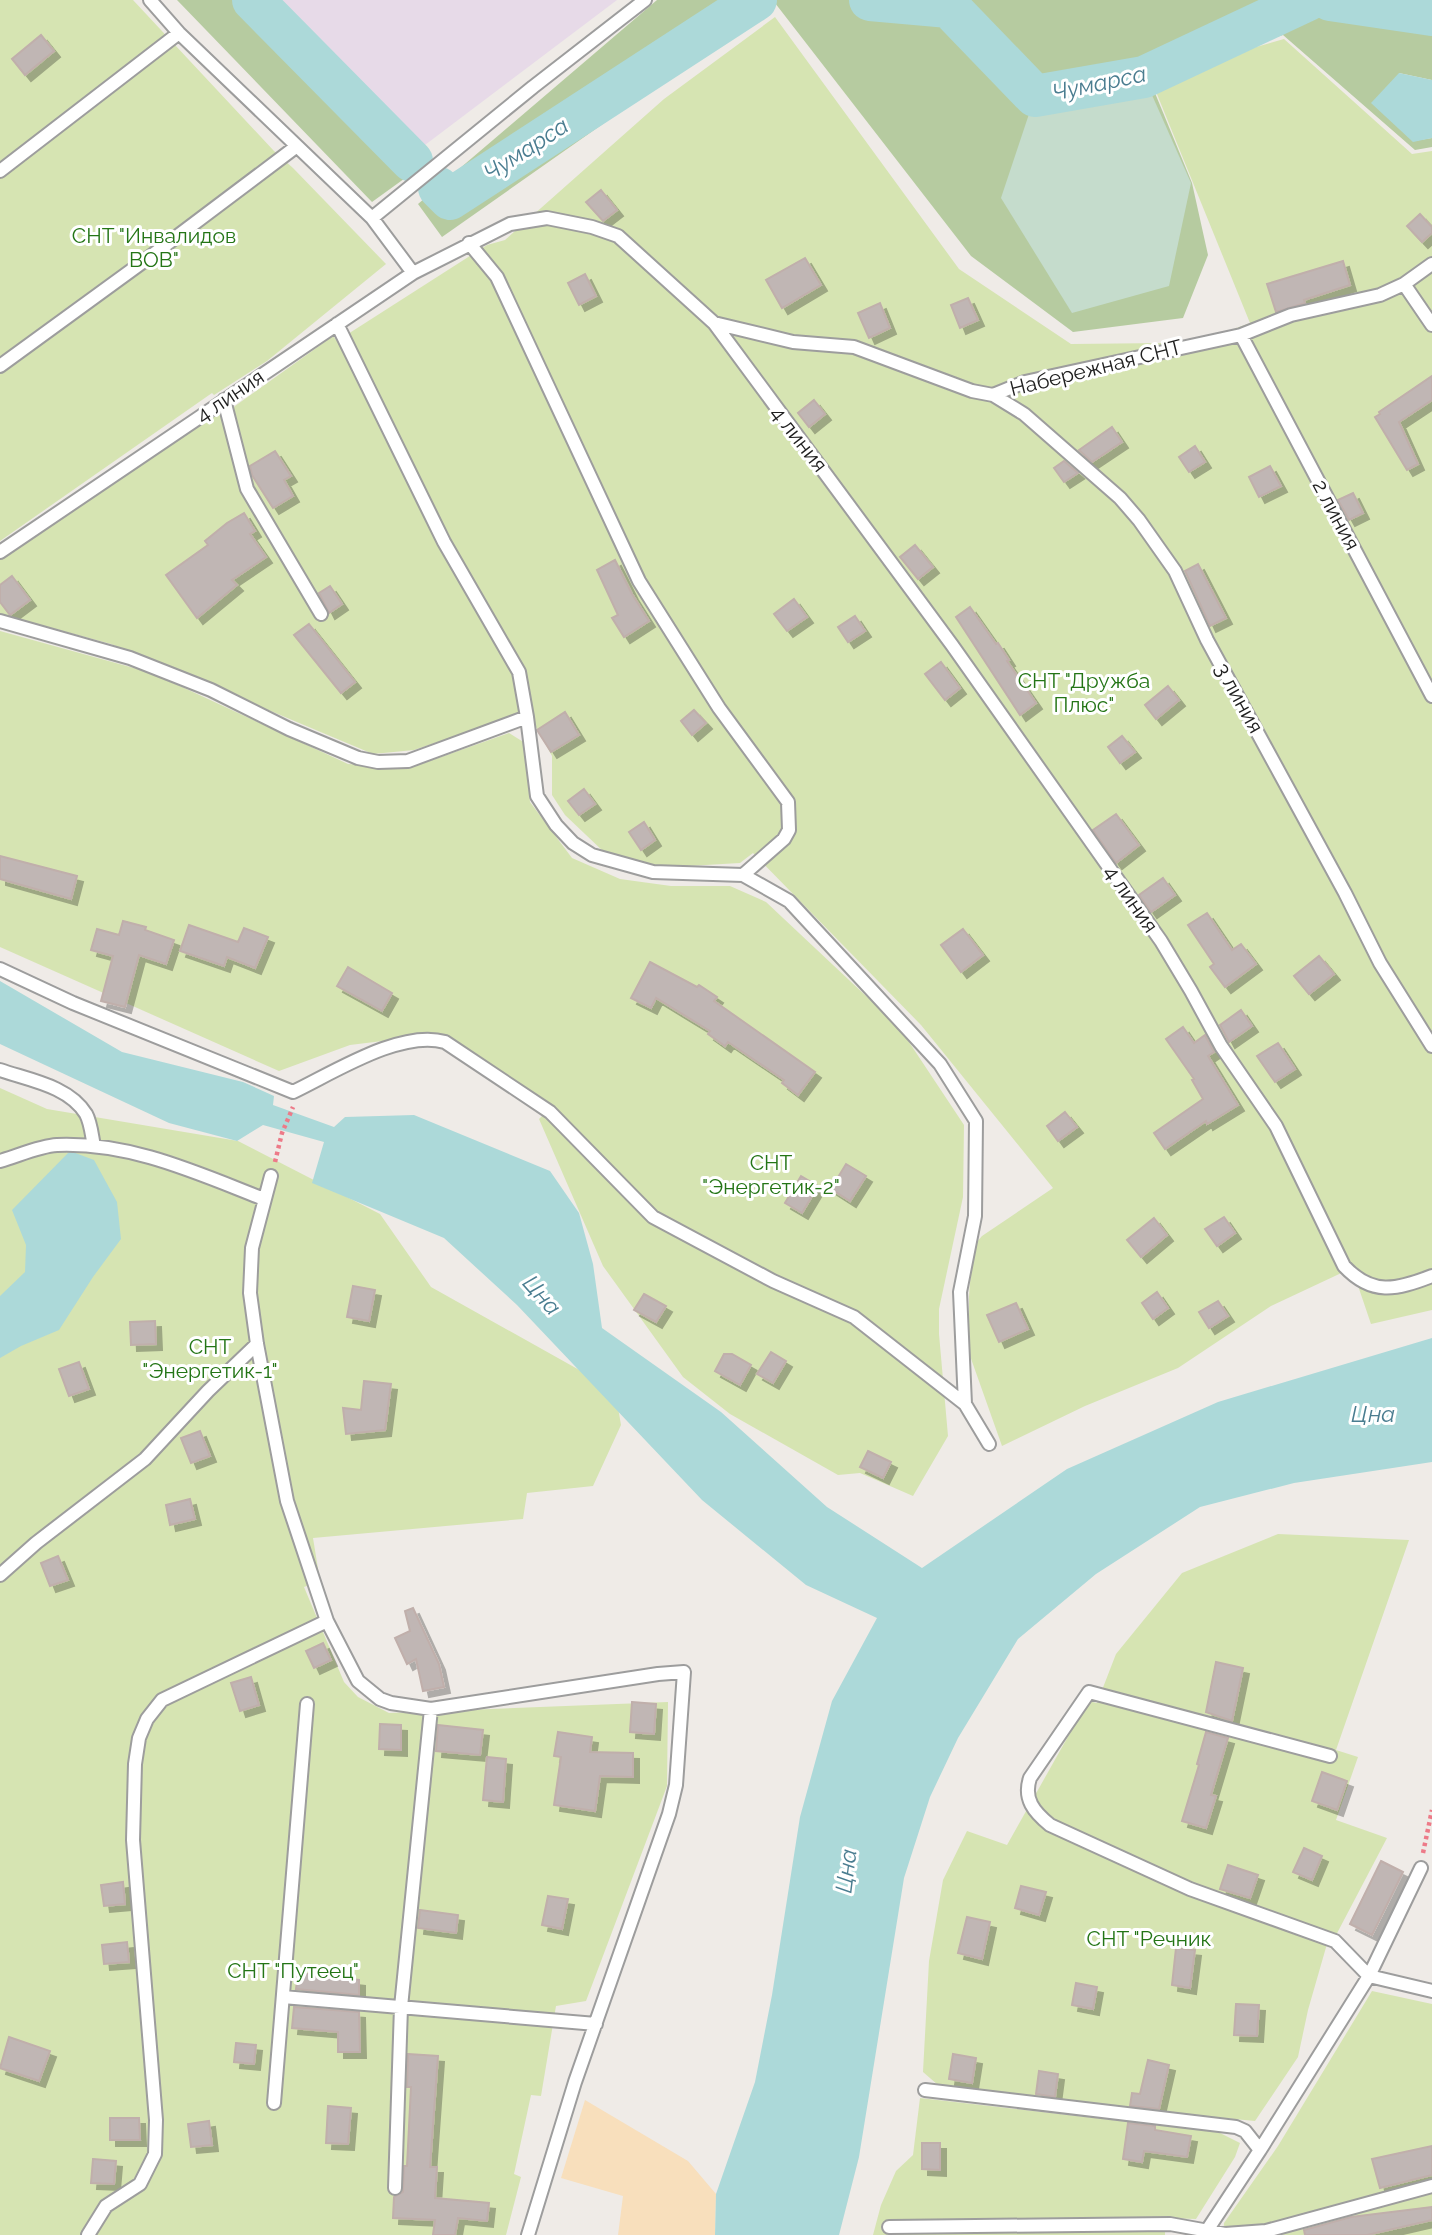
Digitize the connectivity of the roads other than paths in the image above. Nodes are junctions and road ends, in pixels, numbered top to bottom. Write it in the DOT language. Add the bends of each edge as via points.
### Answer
graph roads {
  1 [pos="150,0"];
  2 [pos="645,0"];
  3 [pos="179,33"];
  4 [pos="297,146"];
  5 [pos="0,171"];
  6 [pos="372,218"];
  7 [pos="469,243"];
  8 [pos="1432,264"];
  9 [pos="413,273"];
  10 [pos="1405,284"];
  11 [pos="714,323"];
  12 [pos="337,324"];
  13 [pos="1432,325"];
  14 [pos="1241,335"];
  15 [pos="0,366"];
  16 [pos="993,395"];
  17 [pos="225,400"];
  18 [pos="0,552"];
  19 [pos="321,614"];
  20 [pos="0,621"];
  21 [pos="1432,696"];
  22 [pos="527,717"];
  23 [pos="743,875"];
  24 [pos="0,969"];
  25 [pos="1432,1046"];
  26 [pos="0,1070"];
  27 [pos="94,1146"];
  28 [pos="0,1161"];
  29 [pos="271,1176"];
  30 [pos="264,1199"];
  31 [pos="1432,1276"];
  32 [pos="257,1344"];
  33 [pos="965,1404"];
  34 [pos="989,1444"];
  35 [pos="0,1575"];
  36 [pos="327,1621"];
  37 [pos="307,1704"];
  38 [pos="431,1709"];
  39 [pos="1330,1756"];
  40 [pos="1421,1868"];
  41 [pos="1369,1976"];
  42 [pos="1432,1991"];
  43 [pos="283,1997"];
  44 [pos="401,2007"];
  45 [pos="596,2024"];
  46 [pos="925,2090"];
  47 [pos="274,2103"];
  48 [pos="1260,2150"];
  49 [pos="1432,2186"];
  50 [pos="395,2188"];
  51 [pos="889,2227"];
  52 [pos="1205,2232"];
  53 [pos="88,2235"];
  54 [pos="528,2235"];
  1 -- 3 [label="lane"];
  2 -- 6 [label="lane"];
  3 -- 4 [label="lane"];
  3 -- 5 [label="lane"];
  4 -- 6 [label="lane"];
  4 -- 15 [label="lane"];
  6 -- 9 [label="lane"];
  7 -- 9 [label="lane, 4 линия"];
  7 -- 11 [label="lane, 4 линия" via="530,219 592,227 618,236"];
  7 -- 23 [label="lane" via="497,277 639,581 719,708 788,802 789,830 784,839"];
  8 -- 10 [label="lane, Набережная СНТ"];
  9 -- 12 [label="lane, 4 линия"];
  10 -- 13 [label="lane"];
  10 -- 14 [label="lane, Набережная СНТ"];
  11 -- 16 [label="lane, Набережная СНТ" via="793,342 854,346"];
  11 -- 31 [label="lane, 4 линия" via="952,645 1161,941 1221,1046 1276,1126 1344,1266 1372,1287 1407,1286"];
  12 -- 17 [label="lane, 4 линия"];
  12 -- 22 [label="lane" via="444,542 519,672"];
  14 -- 16 [label="lane, Набережная СНТ" via="1025,382"];
  14 -- 21 [label="lane, 2 линия"];
  16 -- 25 [label="lane, 3 линия" via="1024,414 1120,498 1174,571 1380,963"];
  17 -- 18 [label="lane, 4 линия"];
  17 -- 19 [label="lane" via="247,489"];
  20 -- 22 [label="lane" via="130,658 358,758 378,762 408,761"];
  22 -- 23 [label="lane" via="537,796 573,843 592,855 653,872"];
  23 -- 33 [label="lane" via="789,901 940,1064 976,1121 975,1216 960,1292"];
  24 -- 33 [label="lane" via="293,1092 393,1044 419,1039 445,1042 550,1112 653,1217 773,1281 854,1317"];
  26 -- 27 [label="lane" via="56,1089 75,1101 88,1116"];
  27 -- 28 [label="lane" via="54,1145"];
  27 -- 30 [label="lane" via="137,1152 182,1166"];
  29 -- 30 [label="lane"];
  30 -- 32 [label="lane" via="252,1248 250,1293"];
  32 -- 35 [label="lane" via="145,1459"];
  32 -- 36 [label="lane" via="287,1501"];
  33 -- 34 [label="lane"];
  36 -- 38 [label="lane" via="364,1689 391,1703"];
  36 -- 53 [label="lane" via="162,1700 139,1738 133,1840 155,2154 140,2184 106,2206"];
  37 -- 43 [label="lane"];
  38 -- 44 [label="lane"];
  38 -- 45 [label="lane" via="684,1672 676,1785 669,1814"];
  39 -- 41 [label="lane" via="1089,1692 1026,1789 1036,1813 1050,1825 1190,1889 1335,1941"];
  40 -- 41 [label="lane"];
  41 -- 42 [label="lane"];
  41 -- 48 [label="lane"];
  43 -- 44 [label="lane"];
  43 -- 47 [label="lane"];
  44 -- 45 [label="lane"];
  44 -- 50 [label="lane"];
  45 -- 54 [label="lane"];
  46 -- 48 [label="lane" via="1236,2127"];
  48 -- 52 [label="lane"];
  49 -- 52 [label="lane" via="1266,2231"];
  51 -- 52 [label="lane" via="1170,2224"];
}
